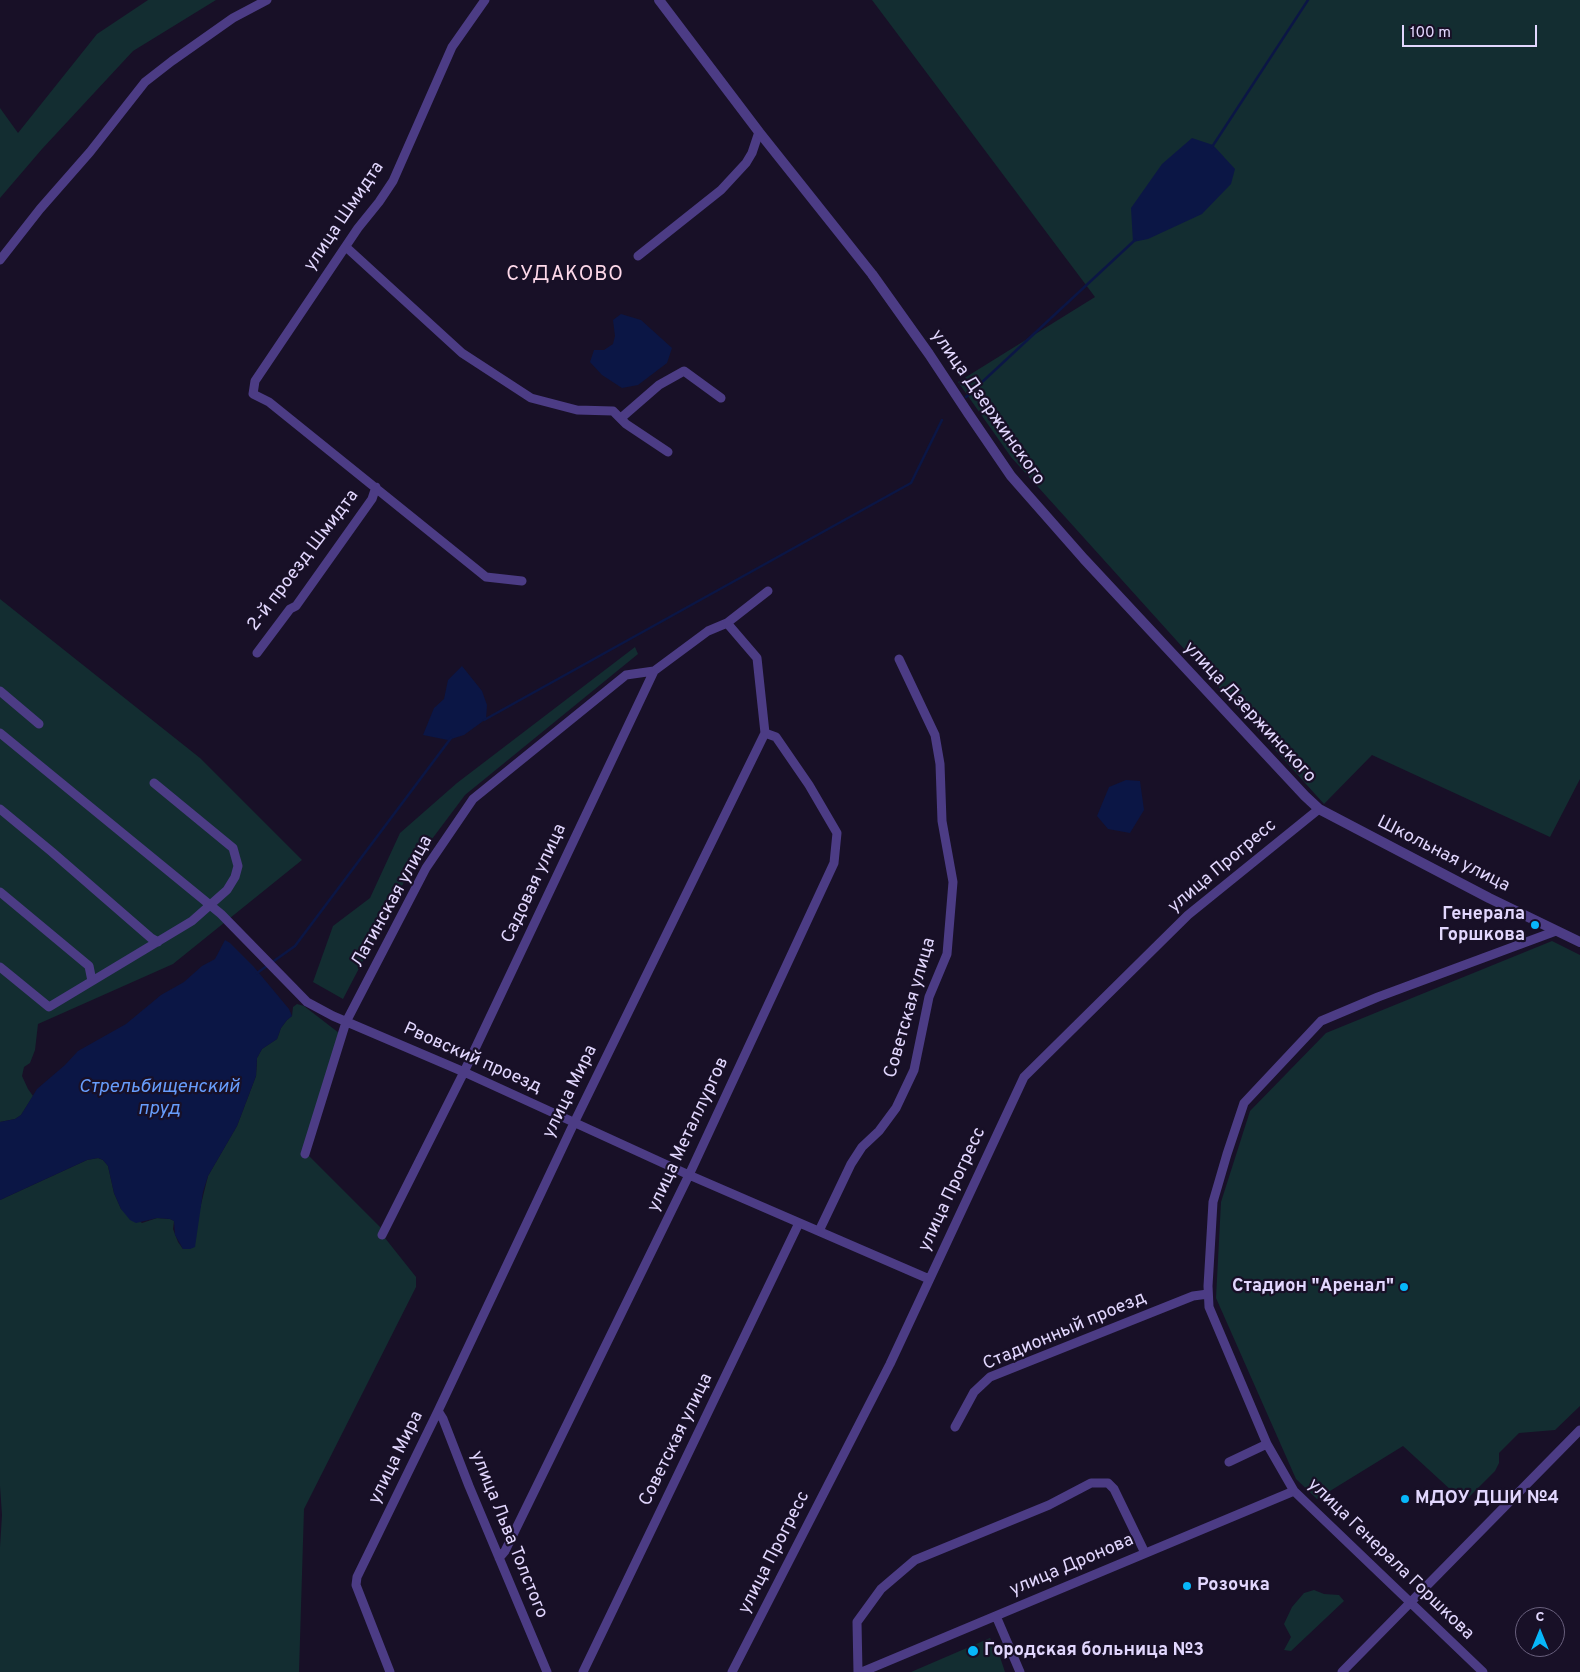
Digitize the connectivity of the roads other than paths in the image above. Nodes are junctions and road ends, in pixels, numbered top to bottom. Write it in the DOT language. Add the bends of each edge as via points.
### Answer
graph roads {
  1 [pos="267,0"];
  2 [pos="485,0"];
  3 [pos="659,0"];
  4 [pos="759,132"];
  5 [pos="346,246"];
  6 [pos="638,256"];
  7 [pos="0,260"];
  8 [pos="721,398"];
  9 [pos="621,418"];
  10 [pos="668,452"];
  11 [pos="376,487"];
  12 [pos="522,581"];
  13 [pos="768,591"];
  14 [pos="727,623"];
  15 [pos="256,653"];
  16 [pos="899,659"];
  17 [pos="654,671"];
  18 [pos="0,691"];
  19 [pos="39,724"];
  20 [pos="0,733"];
  21 [pos="765,733"];
  22 [pos="154,783"];
  23 [pos="0,809"];
  24 [pos="1318,809"];
  25 [pos="0,892"];
  26 [pos="210,905"];
  27 [pos="1556,931"];
  28 [pos="158,942"];
  29 [pos="1580,942"];
  30 [pos="0,967"];
  31 [pos="92,981"];
  32 [pos="346,1022"];
  33 [pos="464,1072"];
  34 [pos="574,1123"];
  35 [pos="305,1154"];
  36 [pos="689,1175"];
  37 [pos="799,1223"];
  38 [pos="819,1231"];
  39 [pos="382,1235"];
  40 [pos="930,1279"];
  41 [pos="1208,1294"];
  42 [pos="438,1411"];
  43 [pos="955,1427"];
  44 [pos="1580,1430"];
  45 [pos="1267,1444"];
  46 [pos="1229,1462"];
  47 [pos="1294,1491"];
  48 [pos="1145,1553"];
  49 [pos="499,1558"];
  50 [pos="1410,1602"];
  51 [pos="996,1616"];
  52 [pos="390,1672"];
  53 [pos="547,1672"];
  54 [pos="583,1672"];
  55 [pos="732,1672"];
  56 [pos="858,1672"];
  57 [pos="862,1672"];
  58 [pos="1020,1672"];
  59 [pos="1342,1672"];
  60 [pos="1483,1672"];
  1 -- 7 [label="street" via="233,18 145,82"];
  2 -- 5 [label="street, улица Шмидта" via="452,47 393,181"];
  3 -- 4 [label="street, улица Дзержинского"];
  4 -- 6 [label="street" via="746,163 720,190"];
  4 -- 24 [label="street, улица Дзержинского" via="872,274 1011,476 1084,559"];
  5 -- 9 [label="street" via="462,352 532,398 577,410 613,411"];
  5 -- 11 [label="street, улица Шмидта" via="255,380 253,394 269,402"];
  8 -- 9 [label="street" via="684,371 659,386"];
  9 -- 10 [label="street"];
  11 -- 12 [label="street" via="486,576"];
  11 -- 15 [label="street, 2-й проезд Шмидта" via="372,498 296,606 290,609"];
  13 -- 14 [label="street, Садовая улица"];
  14 -- 17 [label="street, Садовая улица" via="708,631"];
  14 -- 21 [label="street" via="757,658"];
  16 -- 38 [label="street, Советская улица" via="935,734 940,764 942,821 953,882 947,954 929,997 914,1070 896,1108 851,1164"];
  17 -- 32 [label="street, Латинская улица" via="626,675 473,799 426,868"];
  17 -- 33 [label="street, Садовая улица"];
  18 -- 19 [label="street"];
  20 -- 26 [label="street, Рвовский проезд"];
  21 -- 34 [label="street, улица Мира"];
  21 -- 36 [label="street, улица Металлургов" via="776,737 837,833 834,863"];
  22 -- 26 [label="street" via="234,848 238,866 235,877 227,890"];
  23 -- 28 [label="street"];
  24 -- 27 [label="street, Школьная улица"];
  24 -- 40 [label="street, улица Прогресс" via="1188,915 1024,1077"];
  25 -- 31 [label="street" via="88,966"];
  26 -- 28 [label="street" via="192,921"];
  26 -- 32 [label="street, Рвовский проезд" via="307,1002"];
  27 -- 29 [label="street, Школьная улица"];
  27 -- 41 [label="street, улица Генерала Горшкова" via="1321,1020 1244,1103 1213,1202"];
  28 -- 31 [label="street"];
  30 -- 31 [label="street" via="50,1007"];
  32 -- 33 [label="street, Рвовский проезд"];
  32 -- 35 [label="street, Латинская улица"];
  33 -- 34 [label="street, Рвовский проезд"];
  33 -- 39 [label="street, Садовая улица"];
  34 -- 36 [label="street, Рвовский проезд"];
  34 -- 42 [label="street, улица Мира"];
  36 -- 37 [label="street, Рвовский проезд"];
  36 -- 49 [label="street, улица Металлургов" via="505,1552"];
  37 -- 38 [label="street, Рвовский проезд"];
  37 -- 54 [label="street, Советская улица"];
  38 -- 40 [label="street, Рвовский проезд"];
  40 -- 55 [label="street, улица Прогресс" via="890,1364"];
  41 -- 43 [label="street, Стадионный проезд" via="1194,1296 990,1377 974,1392"];
  41 -- 45 [label="street, улица Генерала Горшкова" via="1209,1307"];
  42 -- 49 [label="street, улица Льва Толстого"];
  42 -- 52 [label="street, улица Мира" via="357,1577 356,1585"];
  44 -- 50 [label="street"];
  45 -- 46 [label="street"];
  45 -- 47 [label="street, улица Генерала Горшкова"];
  47 -- 48 [label="street, улица Дронова"];
  47 -- 50 [label="street, улица Генерала Горшкова"];
  48 -- 51 [label="street, улица Дронова"];
  48 -- 56 [label="street" via="1114,1489 1108,1483 1091,1483 1049,1505 915,1560 881,1589 857,1622"];
  49 -- 53 [label="street, улица Льва Толстого"];
  50 -- 59 [label="street"];
  50 -- 60 [label="street, улица Генерала Горшкова"];
  51 -- 57 [label="street, улица Дронова"];
  51 -- 58 [label="street"];
}
